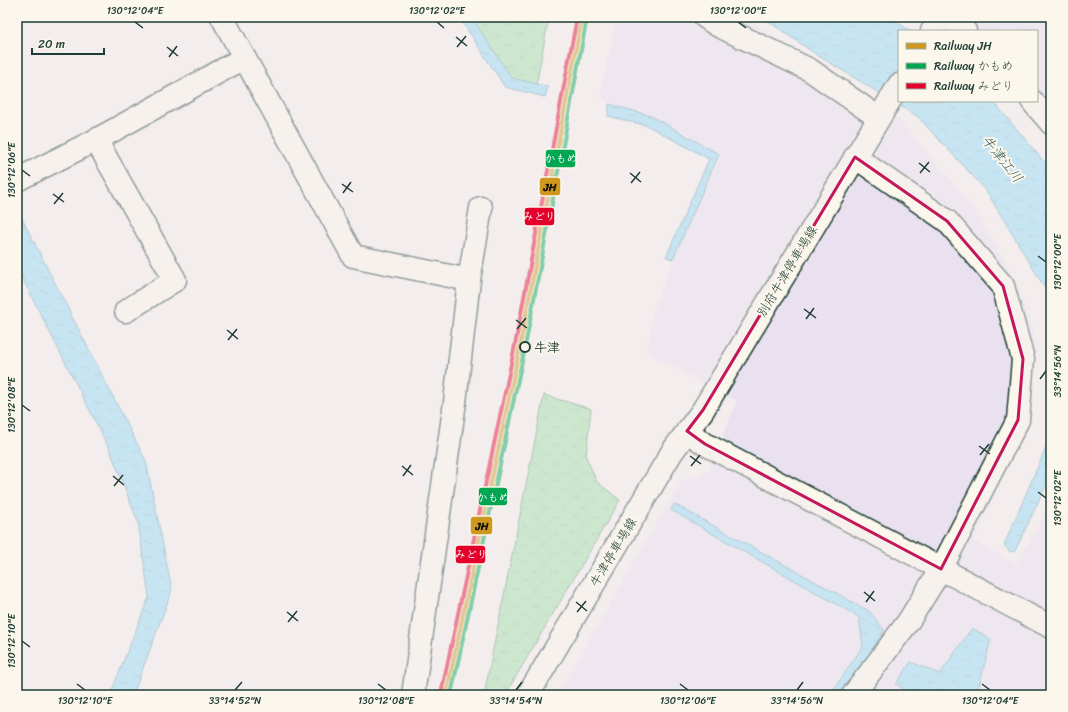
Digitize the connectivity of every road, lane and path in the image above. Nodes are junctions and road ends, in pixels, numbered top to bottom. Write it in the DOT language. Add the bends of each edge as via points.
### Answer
graph roads {
  1 [pos="222,17"];
  2 [pos="705,17"];
  3 [pos="939,22"];
  4 [pos="962,30"];
  5 [pos="244,58"];
  6 [pos="898,87"];
  7 [pos="1033,102"];
  8 [pos="881,114"];
  9 [pos="1051,123"];
  10 [pos="96,140"];
  11 [pos="855,157"];
  12 [pos="17,180"];
  13 [pos="481,208"];
  14 [pos="469,280"];
  15 [pos="126,311"];
  16 [pos="687,431"];
  17 [pos="941,569"];
  18 [pos="1051,627"];
  19 [pos="413,695"];
  20 [pos="528,695"];
  21 [pos="853,695"];
  1 -- 5 [label="street"];
  2 -- 8 [label="street" via="810,70"];
  3 -- 4 [label="street"];
  5 -- 10 [label="street"];
  5 -- 14 [label="street" via="353,256"];
  6 -- 8 [label="street, 別府牛津停車場線"];
  7 -- 9 [label="street"];
  8 -- 11 [label="street, 別府牛津停車場線"];
  10 -- 12 [label="street"];
  10 -- 15 [label="street" via="175,280"];
  11 -- 16 [label="street, 別府牛津停車場線" via="703,410"];
  11 -- 17 [label="street" via="947,221 1003,286 1023,359 1018,420"];
  13 -- 14 [label="street"];
  14 -- 19 [label="street" via="455,402"];
  16 -- 17 [label="street" via="705,444"];
  16 -- 20 [label="street, 牛津停車場線" via="672,452"];
  17 -- 18 [label="street"];
  17 -- 21 [label="street" via="908,622"];
}
